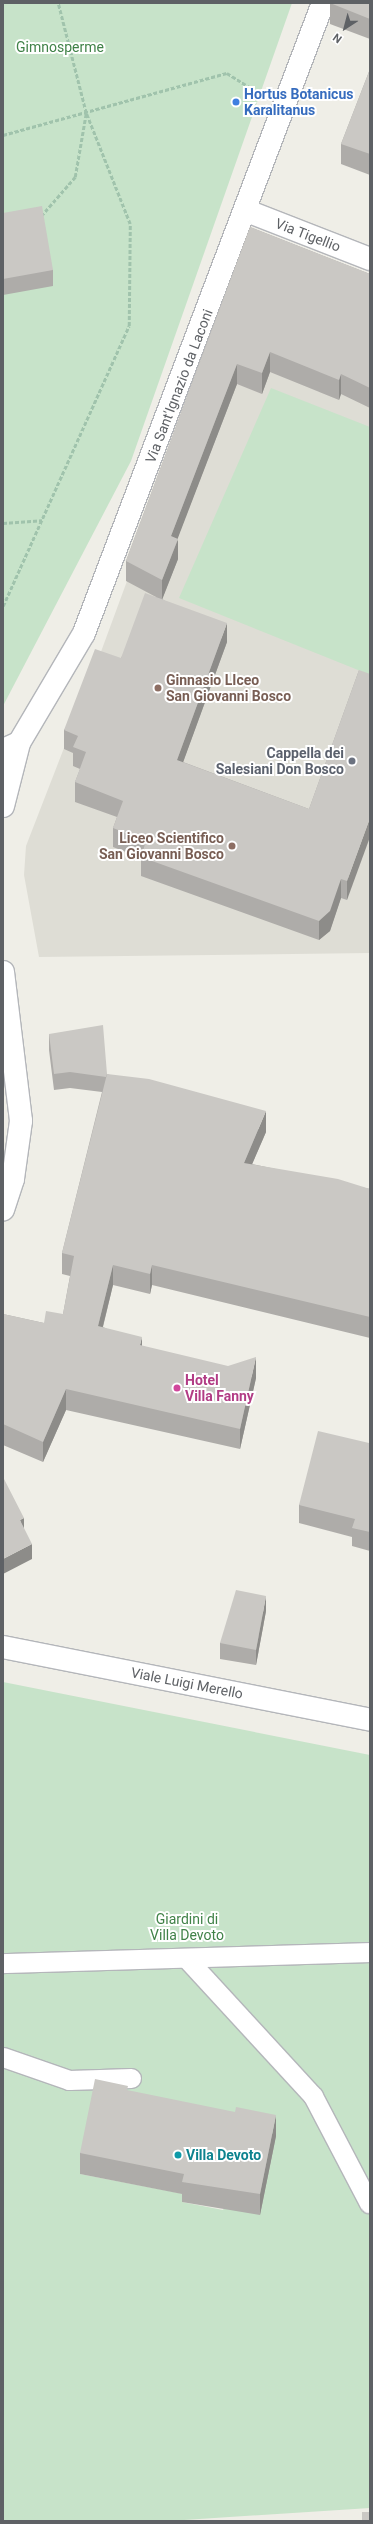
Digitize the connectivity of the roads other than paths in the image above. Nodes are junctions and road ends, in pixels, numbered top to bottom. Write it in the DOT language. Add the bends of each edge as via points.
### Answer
graph roads {
  1 [pos="323,3"];
  2 [pos="247,211"];
  3 [pos="370,258"];
  4 [pos="11,746"];
  5 [pos="3,806"];
  6 [pos="3,972"];
  7 [pos="3,1209"];
  8 [pos="3,1647"];
  9 [pos="370,1720"];
  10 [pos="370,1952"];
  11 [pos="187,1960"];
  12 [pos="3,1963"];
  13 [pos="3,2057"];
  14 [pos="131,2078"];
  15 [pos="369,2203"];
  1 -- 2 [label="street, Via Sant'Ignazio da Laconi"];
  2 -- 3 [label="street, Via Tigellio"];
  2 -- 4 [label="street, Via Sant'Ignazio da Laconi" via="84,633"];
  4 -- 5 [label="street, Via Sant'Ignazio da Laconi"];
  6 -- 7 [label="street" via="21,1120 13,1179"];
  8 -- 9 [label="street, Viale Luigi Merello"];
  10 -- 11 [label="lane"];
  11 -- 12 [label="lane"];
  11 -- 15 [label="lane" via="312,2096"];
  13 -- 14 [label="lane" via="69,2080"];
}
